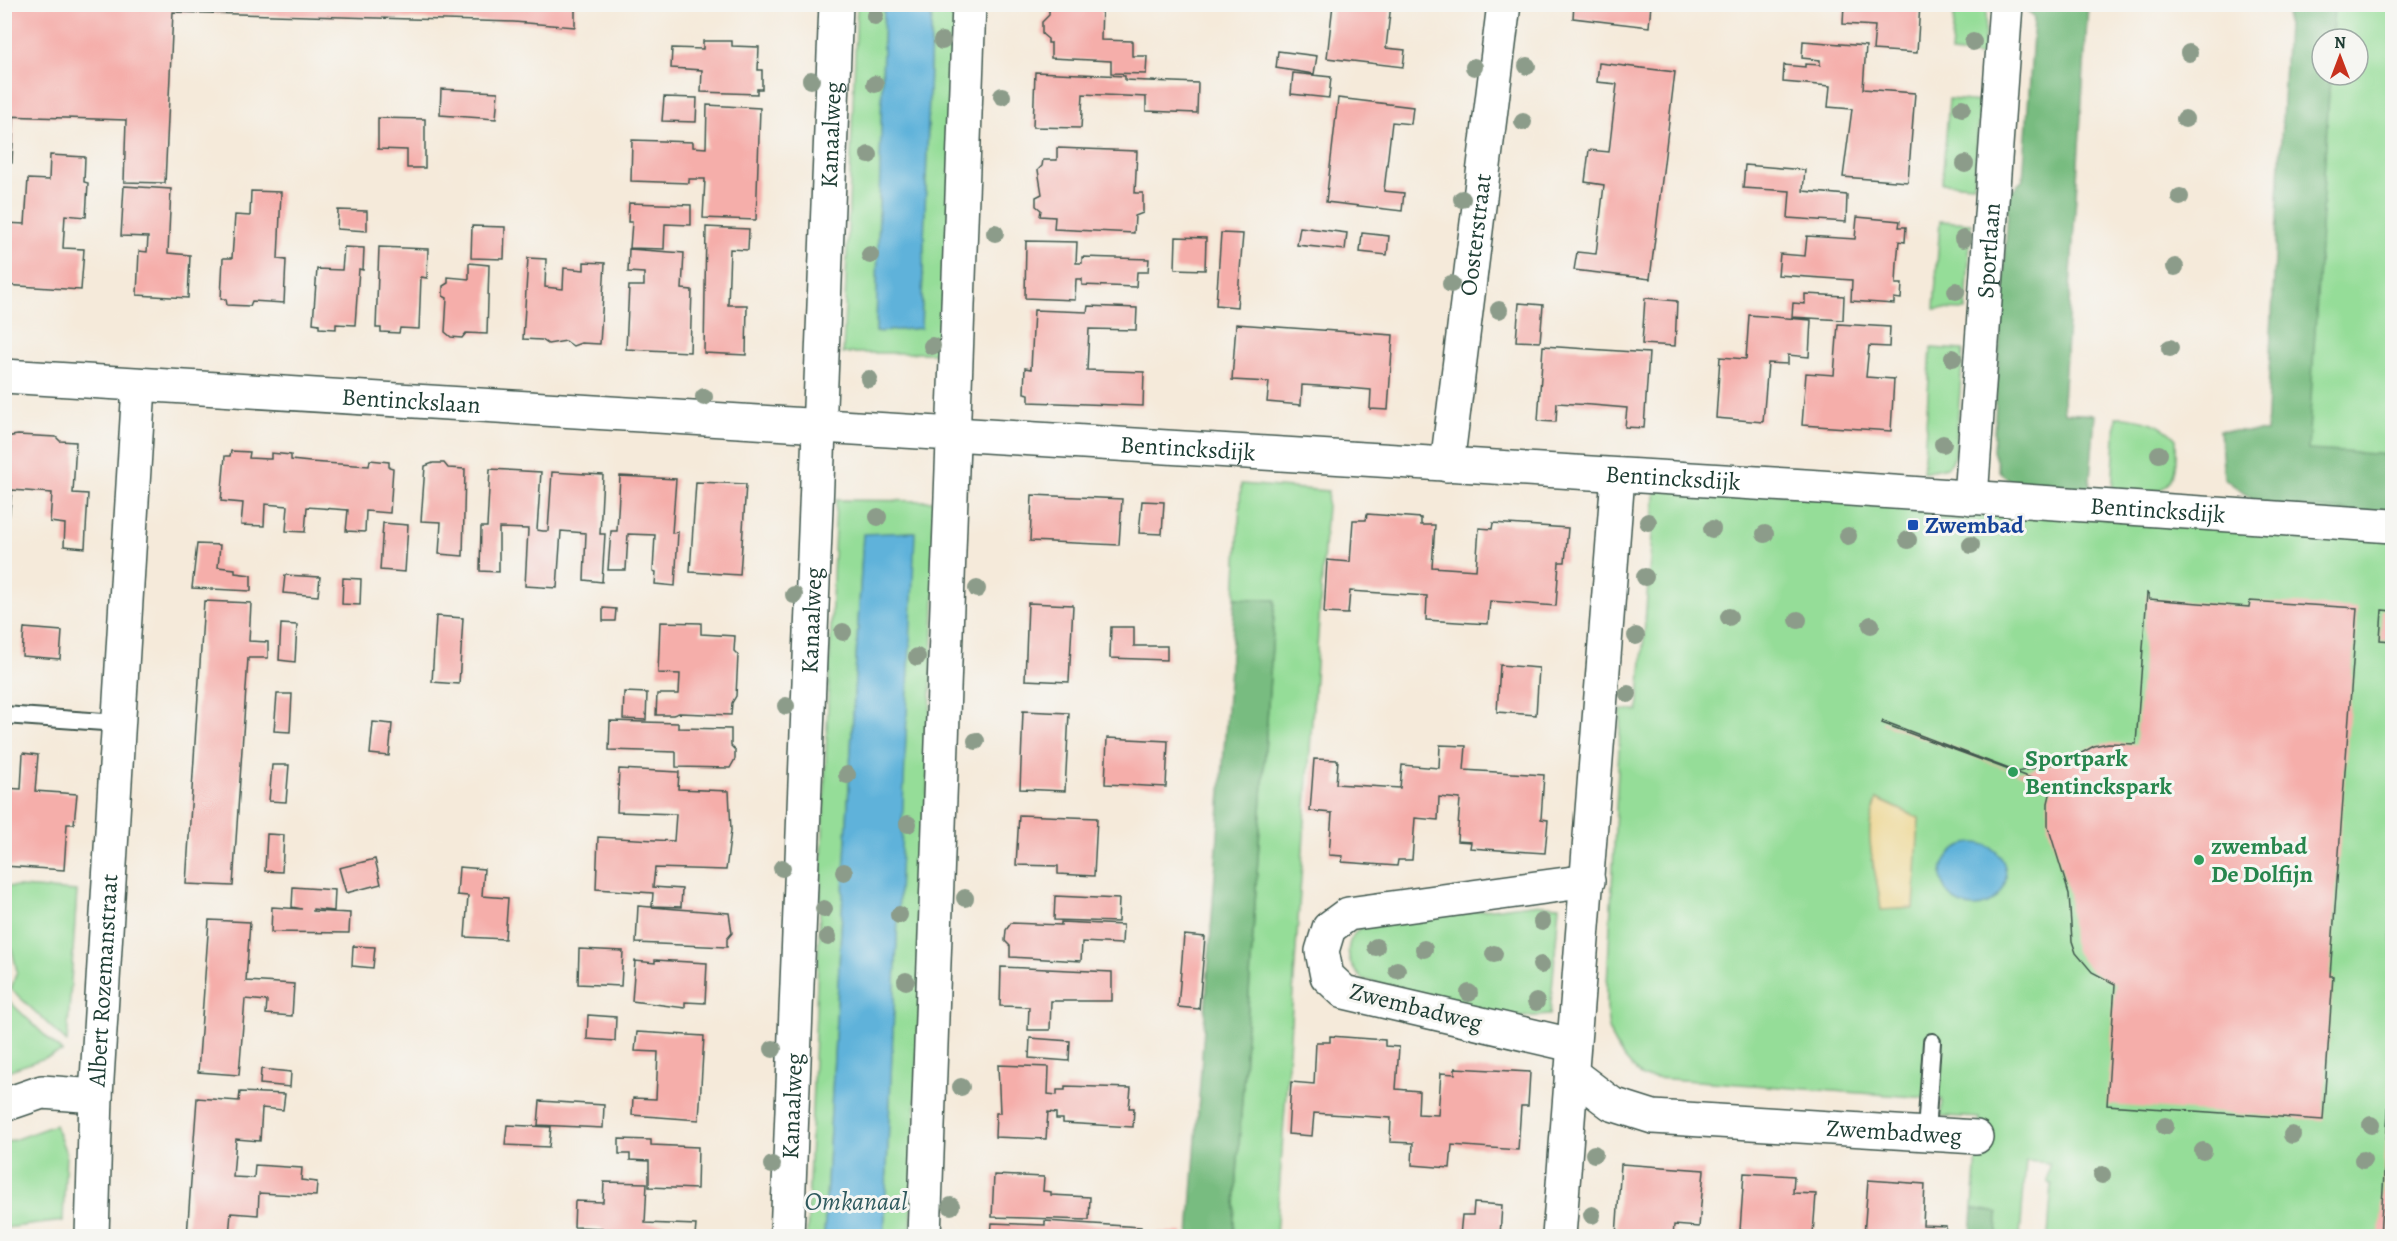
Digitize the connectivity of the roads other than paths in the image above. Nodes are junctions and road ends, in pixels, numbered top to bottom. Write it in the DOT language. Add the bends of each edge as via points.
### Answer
graph roads {
  1 [pos="836,4"];
  2 [pos="969,4"];
  3 [pos="1504,4"];
  4 [pos="2006,4"];
  5 [pos="4,376"];
  6 [pos="139,386"];
  7 [pos="818,424"];
  8 [pos="954,434"];
  9 [pos="1447,465"];
  10 [pos="1618,476"];
  11 [pos="1971,498"];
  12 [pos="2392,526"];
  13 [pos="4,715"];
  14 [pos="118,723"];
  15 [pos="1588,881"];
  16 [pos="1932,1041"];
  17 [pos="1572,1059"];
  18 [pos="96,1096"];
  19 [pos="4,1105"];
  20 [pos="1926,1133"];
  21 [pos="1976,1137"];
  22 [pos="92,1236"];
  23 [pos="787,1236"];
  24 [pos="924,1236"];
  25 [pos="1559,1236"];
  1 -- 7 [label="street, Kanaalweg"];
  2 -- 8 [label="street"];
  3 -- 9 [label="street, Oosterstraat"];
  4 -- 11 [label="street, Sportlaan"];
  5 -- 6 [label="street, Bentinckslaan"];
  6 -- 7 [label="street, Bentinckslaan"];
  6 -- 14 [label="street, Albert Rozemanstraat"];
  7 -- 8 [label="street, Bentinckslaan"];
  7 -- 23 [label="street, Kanaalweg"];
  8 -- 9 [label="street, Bentincksdijk"];
  8 -- 24 [label="street"];
  9 -- 10 [label="street, Bentincksdijk"];
  10 -- 11 [label="street, Bentincksdijk"];
  10 -- 15 [label="street"];
  11 -- 12 [label="street, Bentincksdijk"];
  13 -- 14 [label="lane"];
  14 -- 18 [label="street, Albert Rozemanstraat"];
  15 -- 17 [label="street"];
  15 -- 17 [label="street, Zwembadweg" via="1348,914 1329,928 1322,951 1327,976 1344,992"];
  16 -- 20 [label="lane"];
  17 -- 20 [label="street, Zwembadweg" via="1612,1104 1653,1117"];
  17 -- 25 [label="street"];
  18 -- 19 [label="street" via="42,1092"];
  18 -- 22 [label="street, Albert Rozemanstraat"];
  20 -- 21 [label="street, Zwembadweg"];
}
